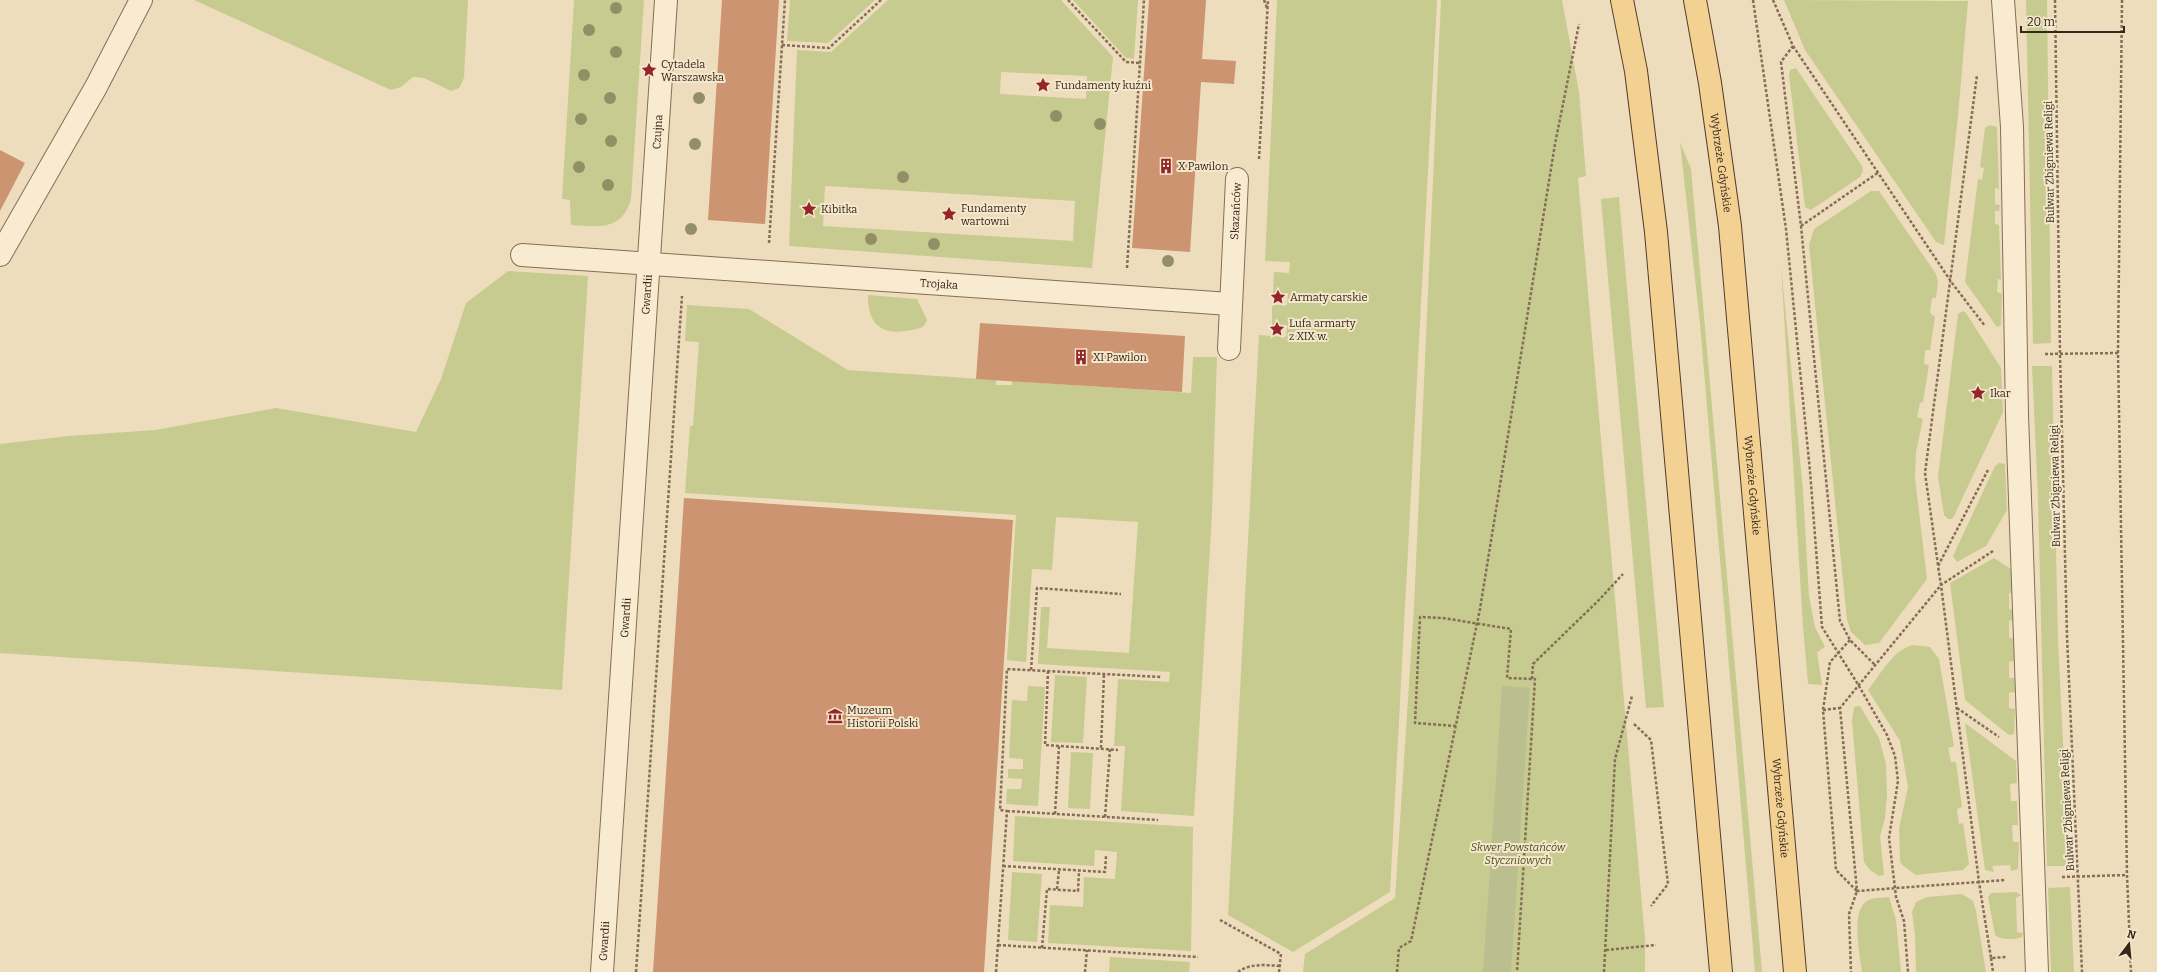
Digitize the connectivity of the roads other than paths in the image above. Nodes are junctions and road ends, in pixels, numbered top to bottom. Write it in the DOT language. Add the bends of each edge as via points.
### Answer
graph roads {
  1 [pos="141,0"];
  2 [pos="666,0"];
  3 [pos="1622,0"];
  4 [pos="1695,0"];
  5 [pos="2003,0"];
  6 [pos="1237,179"];
  7 [pos="0,255"];
  8 [pos="522,255"];
  9 [pos="649,264"];
  10 [pos="1230,304"];
  11 [pos="1229,350"];
  12 [pos="2037,964"];
  13 [pos="602,972"];
  14 [pos="1721,972"];
  15 [pos="1795,972"];
  1 -- 7 [label="street" via="96,87"];
  2 -- 9 [label="street, Czujna"];
  3 -- 14 [label="main road" via="1636,71 1656,232"];
  4 -- 15 [label="main road, Wybrzeże Gdyńskie" via="1710,83 1730,226"];
  5 -- 12 [label="street" via="2012,127 2022,533"];
  6 -- 10 [label="street, Skazańców"];
  8 -- 9 [label="street, Trojaka"];
  9 -- 10 [label="street, Trojaka"];
  9 -- 13 [label="street, Gwardii"];
  10 -- 11 [label="street, Skazańców"];
}
